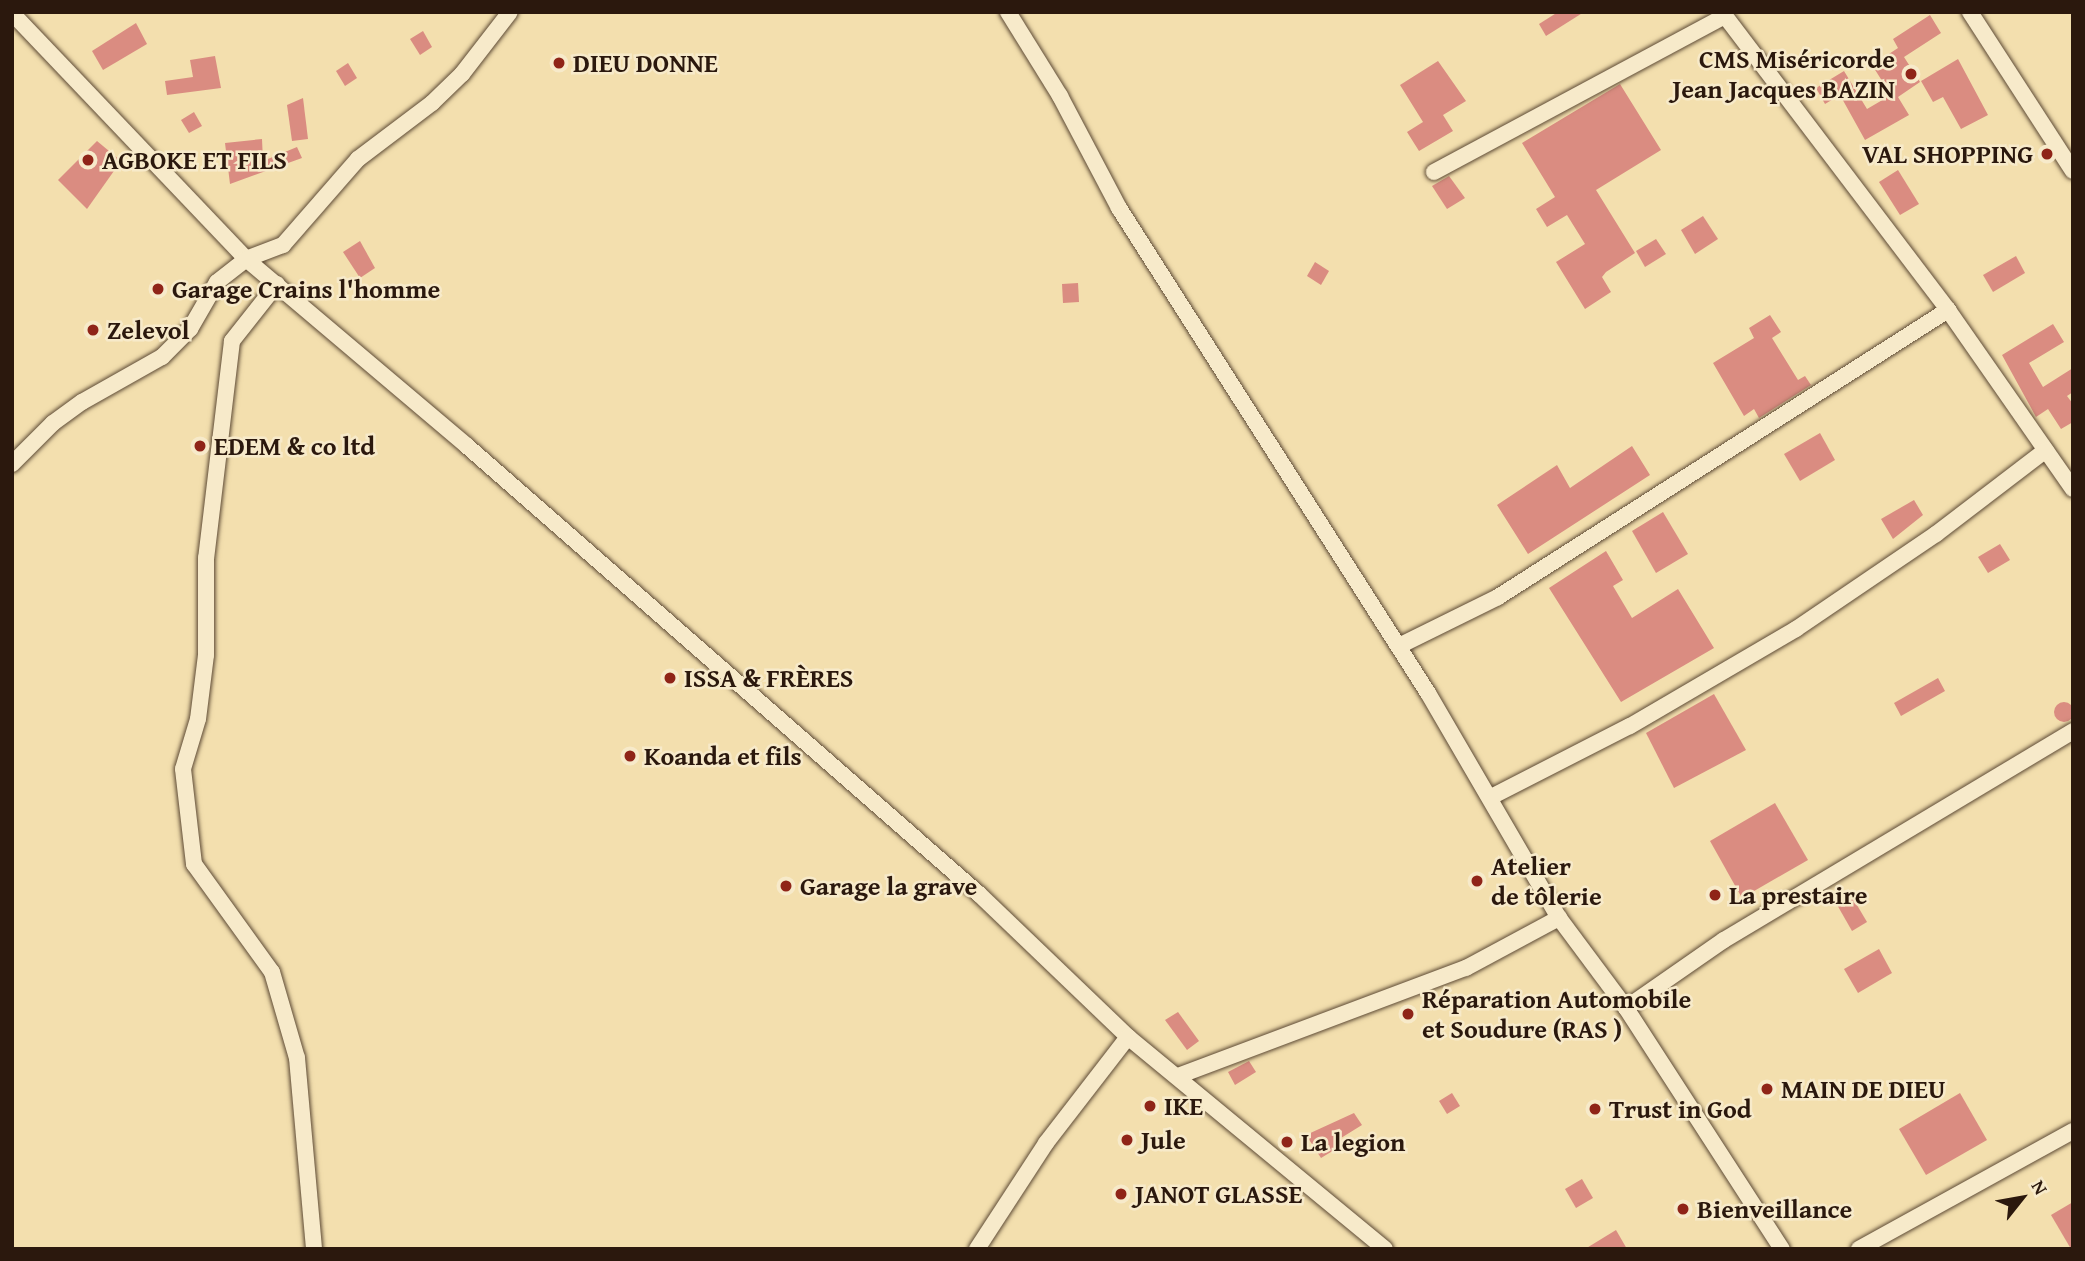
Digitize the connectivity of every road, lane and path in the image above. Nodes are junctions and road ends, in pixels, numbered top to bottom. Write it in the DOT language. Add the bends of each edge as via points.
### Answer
graph roads {
  1 [pos="510,12"];
  2 [pos="1008,12"];
  3 [pos="1970,12"];
  4 [pos="12,13"];
  5 [pos="1724,14"];
  6 [pos="2073,171"];
  7 [pos="1434,172"];
  8 [pos="246,259"];
  9 [pos="276,284"];
  10 [pos="1948,310"];
  11 [pos="2046,450"];
  12 [pos="12,464"];
  13 [pos="2073,489"];
  14 [pos="1399,646"];
  15 [pos="2073,731"];
  16 [pos="1491,797"];
  17 [pos="1559,918"];
  18 [pos="1626,1008"];
  19 [pos="1128,1037"];
  20 [pos="1178,1076"];
  21 [pos="2073,1130"];
  22 [pos="314,1249"];
  23 [pos="977,1249"];
  24 [pos="1385,1249"];
  25 [pos="1782,1249"];
  26 [pos="1859,1249"];
  1 -- 8 [label="street" via="462,74 358,159 283,245"];
  2 -- 14 [label="street" via="1060,96 1119,208"];
  3 -- 6 [label="street"];
  4 -- 8 [label="street"];
  5 -- 7 [label="street"];
  5 -- 10 [label="street"];
  8 -- 9 [label="street"];
  8 -- 12 [label="street" via="217,282 190,329 162,358 82,402 53,423"];
  9 -- 19 [label="street" via="979,894"];
  9 -- 22 [label="street" via="232,341 205,558 206,655 198,719 183,769 194,864 272,972 293,1046"];
  10 -- 11 [label="street"];
  10 -- 14 [label="street" via="1498,597"];
  11 -- 13 [label="street"];
  11 -- 16 [label="street" via="1936,534 1796,629 1630,726"];
  14 -- 16 [label="street"];
  15 -- 18 [label="street" via="1724,940"];
  16 -- 17 [label="street"];
  17 -- 18 [label="street"];
  17 -- 20 [label="street" via="1466,968"];
  18 -- 25 [label="street"];
  19 -- 20 [label="street"];
  19 -- 23 [label="street" via="1046,1143"];
  20 -- 24 [label="street"];
  21 -- 26 [label="street"];
}
